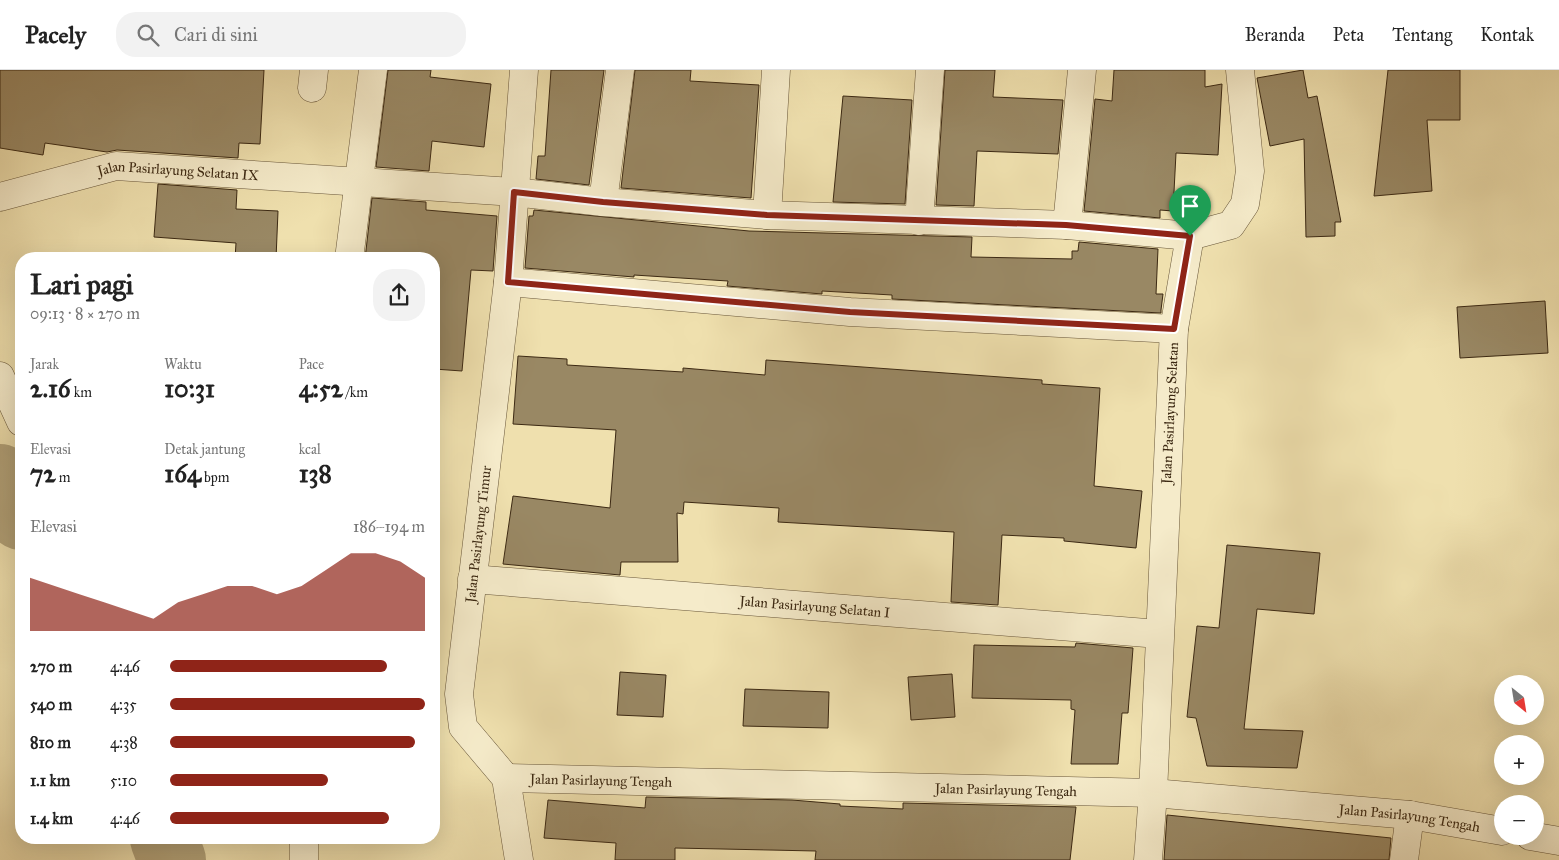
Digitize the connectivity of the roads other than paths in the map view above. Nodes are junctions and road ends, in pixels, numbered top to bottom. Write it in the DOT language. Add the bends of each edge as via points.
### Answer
graph roads {
  1 [pos="373,70"];
  2 [pos="524,70"];
  3 [pos="620,70"];
  4 [pos="776,70"];
  5 [pos="930,70"];
  6 [pos="1082,70"];
  7 [pos="1240,70"];
  8 [pos="361,182"];
  9 [pos="514,192"];
  10 [pos="0,197"];
  11 [pos="603,202"];
  12 [pos="767,215"];
  13 [pos="919,222"];
  14 [pos="1066,225"];
  15 [pos="1190,236"];
  16 [pos="350,252"];
  17 [pos="508,282"];
  18 [pos="1174,329"];
  19 [pos="472,579"];
  20 [pos="1159,634"];
  21 [pos="506,778"];
  22 [pos="1154,792"];
  23 [pos="1410,815"];
  24 [pos="1494,830"];
  25 [pos="1544,838"];
  26 [pos="1559,841"];
  27 [pos="304,844"];
  28 [pos="304,860"];
  29 [pos="520,860"];
  30 [pos="1148,860"];
  31 [pos="1404,860"];
  1 -- 8 [label="street"];
  2 -- 9 [label="street, Jalan Pasirlayung Timur"];
  3 -- 11 [label="street"];
  4 -- 12 [label="street"];
  5 -- 13 [label="street"];
  6 -- 14 [label="street"];
  7 -- 15 [label="street" via="1250,170 1245,204 1231,226"];
  8 -- 9 [label="street"];
  8 -- 10 [label="street, Jalan Pasirlayung Selatan IX" via="116,166"];
  8 -- 16 [label="street"];
  9 -- 11 [label="street"];
  9 -- 17 [label="street, Jalan Pasirlayung Timur"];
  11 -- 12 [label="street"];
  12 -- 13 [label="street"];
  13 -- 14 [label="street"];
  14 -- 15 [label="street"];
  15 -- 18 [label="street, Jalan Pasirlayung Selatan"];
  17 -- 18 [label="street" via="850,312"];
  17 -- 19 [label="street, Jalan Pasirlayung Timur"];
  18 -- 20 [label="street, Jalan Pasirlayung Selatan"];
  19 -- 20 [label="street, Jalan Pasirlayung Selatan I"];
  19 -- 21 [label="street, Jalan Pasirlayung Timur" via="459,694 463,727"];
  20 -- 22 [label="street, Jalan Pasirlayung Selatan"];
  21 -- 22 [label="street, Jalan Pasirlayung Tengah"];
  21 -- 29 [label="street"];
  22 -- 23 [label="street, Jalan Pasirlayung Tengah"];
  22 -- 30 [label="street, Jalan Pasirlayung Selatan"];
  23 -- 24 [label="street, Jalan Pasirlayung Tengah"];
  23 -- 31 [label="street"];
  25 -- 26 [label="street"];
  27 -- 28 [label="street"];
}
